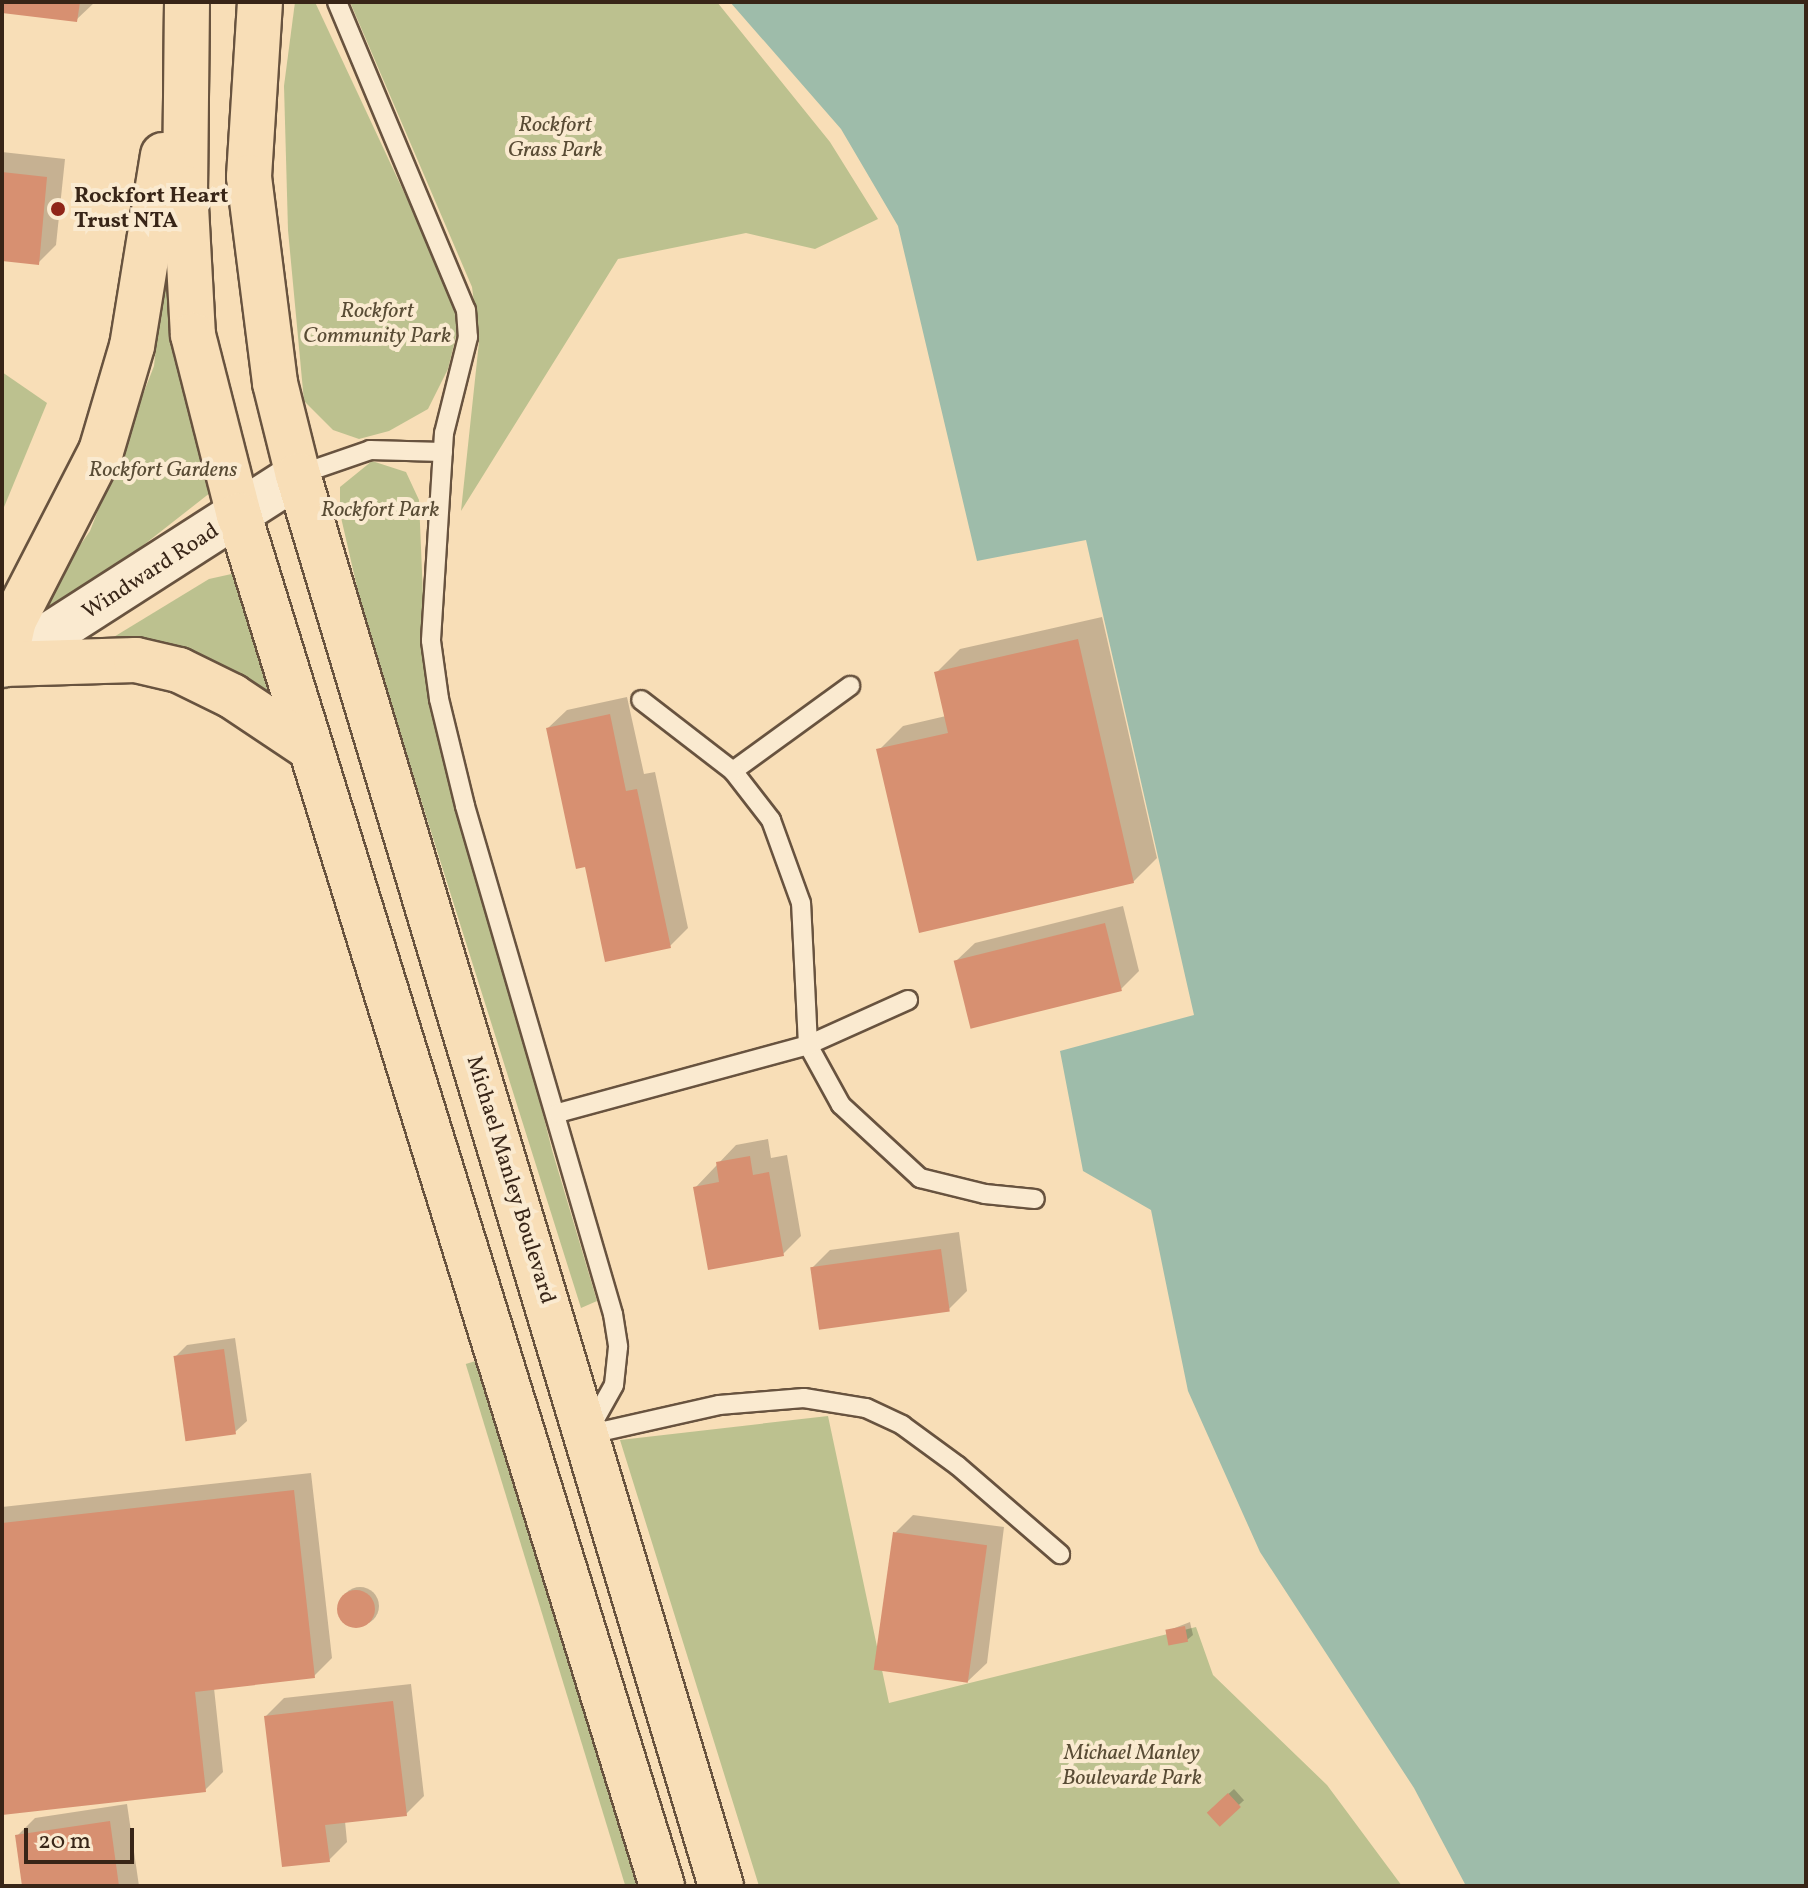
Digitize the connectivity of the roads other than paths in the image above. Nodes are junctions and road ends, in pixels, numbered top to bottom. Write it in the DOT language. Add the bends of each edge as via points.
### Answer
graph roads {
  1 [pos="186,2"];
  2 [pos="260,2"];
  3 [pos="337,2"];
  4 [pos="443,452"];
  5 [pos="298,475"];
  6 [pos="239,515"];
  7 [pos="3,665"];
  8 [pos="850,686"];
  9 [pos="641,700"];
  10 [pos="310,748"];
  11 [pos="733,771"];
  12 [pos="908,1000"];
  13 [pos="808,1045"];
  14 [pos="558,1113"];
  15 [pos="1035,1199"];
  16 [pos="586,1435"];
  17 [pos="1060,1554"];
  18 [pos="662,1886"];
  19 [pos="721,1886"];
  1 -- 6 [label="highway" via="185,188 193,335"];
  1 -- 7 [label="highway" via="132,346 101,451 14,620"];
  2 -- 5 [label="highway, Michael Manley Boulevard" via="249,177 270,354"];
  3 -- 4 [label="lane" via="466,310 468,337"];
  4 -- 5 [label="lane" via="370,450"];
  4 -- 14 [label="lane" via="431,641 439,699 465,806"];
  5 -- 6 [label="main road, Windward Road"];
  5 -- 16 [label="highway, Michael Manley Boulevard"];
  6 -- 7 [label="main road, Windward Road"];
  6 -- 10 [label="highway"];
  7 -- 10 [label="highway" via="136,660 179,670 232,696"];
  8 -- 11 [label="lane"];
  9 -- 11 [label="lane"];
  10 -- 18 [label="highway"];
  11 -- 13 [label="lane" via="771,820 797,888 808,980"];
  12 -- 13 [label="lane"];
  13 -- 14 [label="lane"];
  13 -- 15 [label="lane" via="841,1105 920,1178 985,1194"];
  14 -- 16 [label="lane" via="602,1262 618,1347 614,1385"];
  16 -- 17 [label="lane" via="719,1405 804,1398 866,1408 902,1425 958,1466"];
  16 -- 19 [label="highway, Michael Manley Boulevard"];
}
